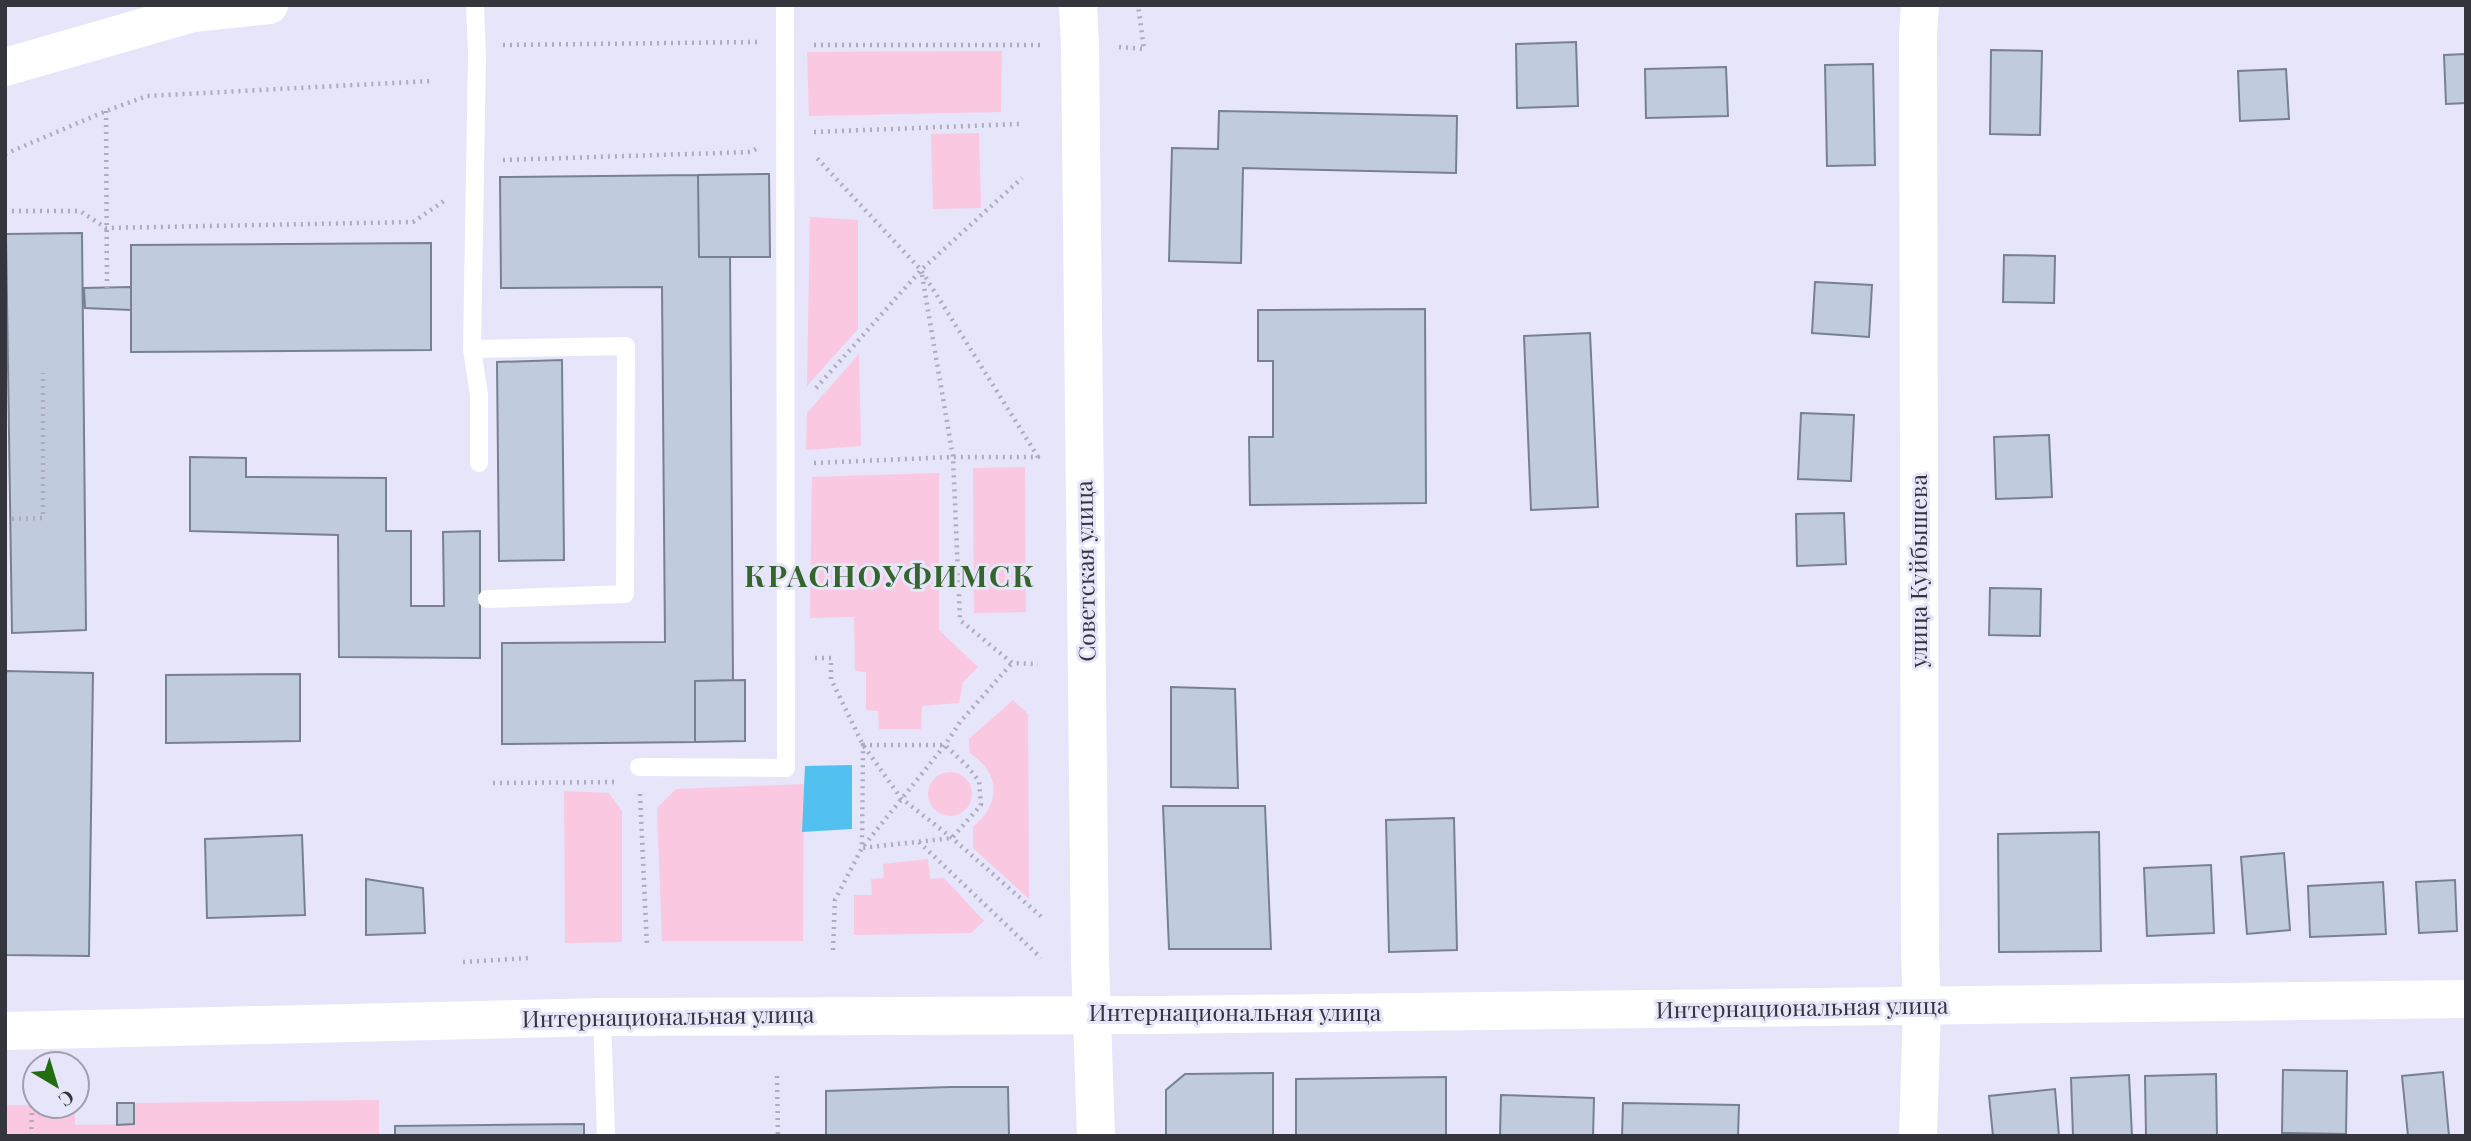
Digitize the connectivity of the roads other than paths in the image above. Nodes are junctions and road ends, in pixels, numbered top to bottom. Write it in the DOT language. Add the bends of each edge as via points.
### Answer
graph roads {
  1 [pos="269,5"];
  2 [pos="475,5"];
  3 [pos="785,5"];
  4 [pos="1078,5"];
  5 [pos="1920,5"];
  6 [pos="5,67"];
  7 [pos="472,349"];
  8 [pos="479,463"];
  9 [pos="487,599"];
  10 [pos="639,775"];
  11 [pos="2466,999"];
  12 [pos="1922,1006"];
  13 [pos="1093,1015"];
  14 [pos="602,1017"];
  15 [pos="5,1031"];
  16 [pos="606,1136"];
  17 [pos="1096,1136"];
  18 [pos="1917,1136"];
  1 -- 6 [label="main road" via="194,13"];
  2 -- 7 [label="lane"];
  3 -- 10 [label="lane" via="789,134 786,768"];
  4 -- 13 [label="main road, Советская улица"];
  5 -- 12 [label="main road, улица Куйбышева"];
  7 -- 8 [label="lane" via="479,395"];
  7 -- 9 [label="lane" via="626,346 625,594"];
  11 -- 12 [label="main road, Интернациональная улица"];
  12 -- 13 [label="main road, Интернациональная улица"];
  12 -- 18 [label="main road, улица Куйбышева"];
  13 -- 14 [label="main road, Интернациональная улица"];
  13 -- 17 [label="main road, Советская улица"];
  14 -- 15 [label="main road, Интернациональная улица"];
  14 -- 16 [label="lane"];
}
